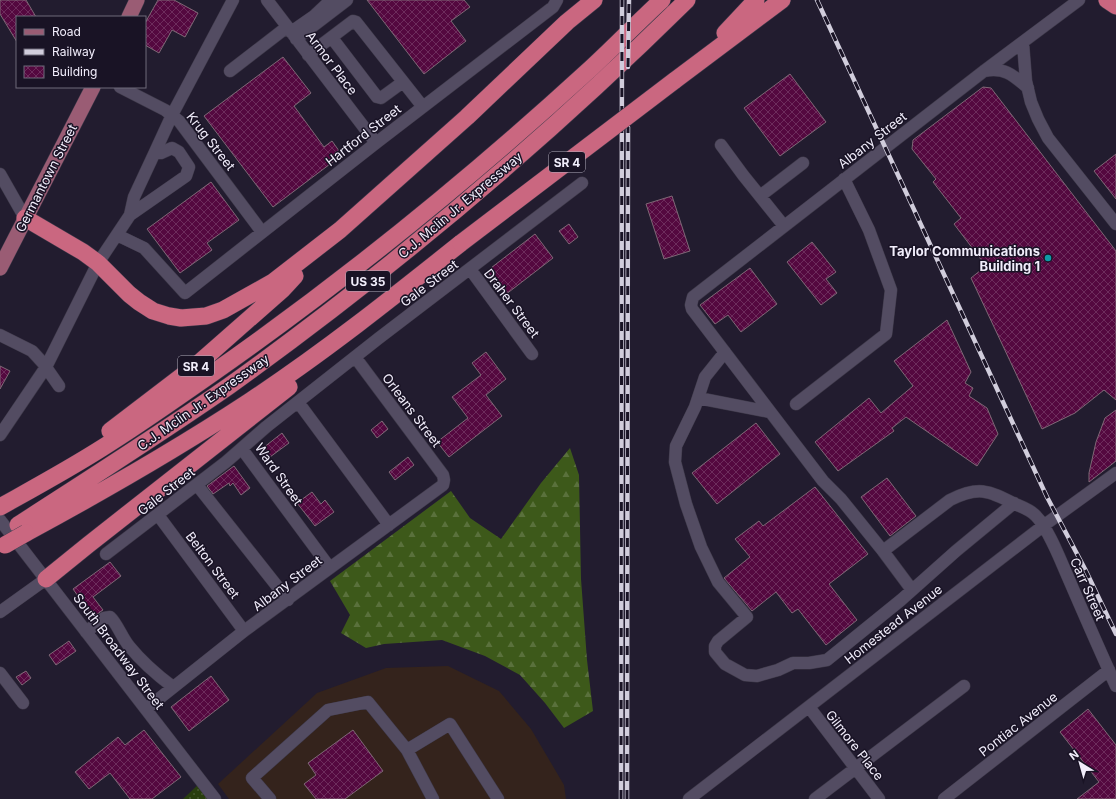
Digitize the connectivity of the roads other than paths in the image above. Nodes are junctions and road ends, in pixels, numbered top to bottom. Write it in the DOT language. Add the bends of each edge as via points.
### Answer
graph roads {
  1 [pos="137,0"];
  2 [pos="233,0"];
  3 [pos="266,0"];
  4 [pos="331,0"];
  5 [pos="347,0"];
  6 [pos="557,0"];
  7 [pos="585,0"];
  8 [pos="594,0"];
  9 [pos="662,0"];
  10 [pos="687,0"];
  11 [pos="756,0"];
  12 [pos="782,0"];
  13 [pos="1079,0"];
  14 [pos="1107,0"];
  15 [pos="1116,6"];
  16 [pos="129,16"];
  17 [pos="567,22"];
  18 [pos="292,33"];
  19 [pos="332,38"];
  20 [pos="1023,43"];
  21 [pos="308,55"];
  22 [pos="230,71"];
  23 [pos="984,71"];
  24 [pos="674,81"];
  25 [pos="403,82"];
  26 [pos="92,88"];
  27 [pos="122,88"];
  28 [pos="1028,88"];
  29 [pos="423,107"];
  30 [pos="172,114"];
  31 [pos="189,134"];
  32 [pos="376,143"];
  33 [pos="721,145"];
  34 [pos="172,148"];
  35 [pos="155,152"];
  36 [pos="205,155"];
  37 [pos="803,163"];
  38 [pos="189,167"];
  39 [pos="0,174"];
  40 [pos="844,180"];
  41 [pos="582,183"];
  42 [pos="760,196"];
  43 [pos="130,216"];
  44 [pos="25,218"];
  45 [pos="1116,224"];
  46 [pos="784,226"];
  47 [pos="340,230"];
  48 [pos="262,232"];
  49 [pos="117,236"];
  50 [pos="98,263"];
  51 [pos="0,268"];
  52 [pos="470,269"];
  53 [pos="344,334"];
  54 [pos="0,335"];
  55 [pos="724,352"];
  56 [pos="532,354"];
  57 [pos="355,357"];
  58 [pos="46,367"];
  59 [pos="59,386"];
  60 [pos="698,398"];
  61 [pos="295,404"];
  62 [pos="796,404"];
  63 [pos="770,412"];
  64 [pos="0,435"];
  65 [pos="242,449"];
  66 [pos="1116,473"];
  67 [pos="444,480"];
  68 [pos="39,485"];
  69 [pos="197,485"];
  70 [pos="1014,503"];
  71 [pos="2,511"];
  72 [pos="158,516"];
  73 [pos="389,525"];
  74 [pos="1043,526"];
  75 [pos="22,529"];
  76 [pos="2,543"];
  77 [pos="883,551"];
  78 [pos="106,554"];
  79 [pos="330,568"];
  80 [pos="46,580"];
  81 [pos="912,590"];
  82 [pos="288,600"];
  83 [pos="0,612"];
  84 [pos="244,631"];
  85 [pos="86,632"];
  86 [pos="1109,670"];
  87 [pos="0,673"];
  88 [pos="964,686"];
  89 [pos="1116,686"];
  90 [pos="173,687"];
  91 [pos="23,703"];
  92 [pos="809,707"];
  93 [pos="146,709"];
  94 [pos="407,750"];
  95 [pos="856,769"];
  96 [pos="215,799"];
  97 [pos="270,799"];
  98 [pos="433,799"];
  99 [pos="498,799"];
  100 [pos="689,799"];
  101 [pos="815,799"];
  102 [pos="879,799"];
  103 [pos="944,799"];
  1 -- 16 [label="main road"];
  2 -- 30 [label="street"];
  3 -- 18 [label="street, Armor Place"];
  4 -- 18 [label="street"];
  5 -- 18 [label="street"];
  6 -- 29 [label="street, Hartford Street" via="554,7"];
  7 -- 17 [label="highway, SR 4"];
  8 -- 17 [label="highway"];
  9 -- 68 [label="highway, C.J. Mclin Jr. Expressway / US 35" via="534,119 399,234 262,338 155,414"];
  10 -- 75 [label="highway, C.J. Mclin Jr. Expressway / US 35" via="607,77 429,233 335,307 229,385"];
  11 -- 24 [label="highway, SR 4"];
  12 -- 24 [label="highway"];
  13 -- 20 [label="street, Albany Street"];
  14 -- 15 [label="highway"];
  17 -- 47 [label="highway, SR 4" via="467,117"];
  18 -- 21 [label="street, Armor Place"];
  18 -- 22 [label="street"];
  19 -- 21 [label="street"];
  19 -- 25 [label="street" via="378,97 381,98"];
  19 -- 25 [label="street" via="353,21 356,22"];
  20 -- 23 [label="street, Albany Street"];
  20 -- 28 [label="street"];
  21 -- 32 [label="street, Armor Place"];
  23 -- 28 [label="street" via="993,69 1006,72"];
  23 -- 40 [label="street, Albany Street"];
  24 -- 53 [label="highway, SR 4, bridge"];
  25 -- 29 [label="street"];
  26 -- 44 [label="main road, Germantown Street"];
  27 -- 30 [label="street, Krug Street"];
  28 -- 45 [label="street" via="1031,102 1048,138"];
  29 -- 32 [label="street, Hartford Street"];
  30 -- 31 [label="street, Krug Street"];
  30 -- 35 [label="street"];
  31 -- 34 [label="street"];
  31 -- 36 [label="street, Krug Street"];
  32 -- 48 [label="street, Hartford Street"];
  33 -- 42 [label="street"];
  34 -- 35 [label="street" via="161,153"];
  34 -- 38 [label="street" via="179,152"];
  35 -- 43 [label="street" via="134,197"];
  36 -- 38 [label="street"];
  36 -- 48 [label="street, Krug Street"];
  37 -- 42 [label="street"];
  38 -- 43 [label="street" via="186,176"];
  39 -- 44 [label="street"];
  40 -- 46 [label="street, Albany Street"];
  40 -- 62 [label="street" via="869,230 891,290 886,334"];
  41 -- 52 [label="street, Gale Street"];
  42 -- 46 [label="street"];
  43 -- 49 [label="street"];
  44 -- 50 [label="highway"];
  44 -- 51 [label="main road, Germantown Street"];
  46 -- 55 [label="street, Albany Street" via="693,297 692,309"];
  47 -- 50 [label="highway" via="273,282 223,310 194,318 169,316 139,302"];
  47 -- 68 [label="highway, SR 4" via="283,289 199,363"];
  48 -- 49 [label="street, Hartford Street" via="185,293 144,248"];
  49 -- 50 [label="street"];
  50 -- 58 [label="street"];
  52 -- 56 [label="street, Draher Street"];
  52 -- 57 [label="street, Gale Street"];
  53 -- 75 [label="highway, SR 4" via="251,400 181,445 103,491"];
  53 -- 80 [label="highway" via="302,377"];
  54 -- 58 [label="street" via="32,351"];
  55 -- 60 [label="street" via="705,377"];
  55 -- 63 [label="street"];
  57 -- 61 [label="street, Gale Street"];
  57 -- 67 [label="street, Orleans Street" via="443,475"];
  58 -- 59 [label="street"];
  58 -- 64 [label="street"];
  60 -- 63 [label="street"];
  60 -- 81 [label="street" via="676,446 674,462 701,547 718,582 747,617 715,646 715,652 725,664 745,675 757,676 793,663 827,660"];
  61 -- 65 [label="street, Ward Street"];
  61 -- 73 [label="street"];
  63 -- 77 [label="street" via="823,481"];
  65 -- 69 [label="street, Gale Street"];
  65 -- 79 [label="street, Ward Street"];
  66 -- 74 [label="street, Homestead Avenue"];
  67 -- 73 [label="street, Albany Street" via="442,485"];
  68 -- 71 [label="highway, US 35"];
  69 -- 72 [label="street, Gale Street"];
  69 -- 82 [label="street"];
  70 -- 74 [label="street, Carr Street" via="1036,516"];
  70 -- 77 [label="street, Carr Street" via="989,492 962,494 950,500"];
  70 -- 81 [label="street"];
  71 -- 80 [label="street, South Broadway Street"];
  72 -- 78 [label="street, Gale Street"];
  72 -- 84 [label="street, Belton Street"];
  73 -- 79 [label="street, Albany Street"];
  74 -- 86 [label="street, Carr Street"];
  74 -- 92 [label="street, Homestead Avenue"];
  75 -- 76 [label="highway, US 35"];
  77 -- 81 [label="street"];
  79 -- 82 [label="street, Albany Street"];
  80 -- 83 [label="street"];
  80 -- 85 [label="street, South Broadway Street"];
  82 -- 84 [label="street, Albany Street"];
  84 -- 90 [label="street, Albany Street"];
  85 -- 90 [label="street" via="104,618 110,617 135,653"];
  85 -- 93 [label="street, South Broadway Street"];
  86 -- 89 [label="street, Carr Street"];
  86 -- 103 [label="street, Pontiac Avenue"];
  87 -- 91 [label="street"];
  88 -- 95 [label="street"];
  90 -- 93 [label="street, Albany Street"];
  92 -- 95 [label="street, Gilmore Place"];
  92 -- 100 [label="street, Homestead Avenue"];
  93 -- 96 [label="street, South Broadway Street"];
  94 -- 97 [label="street" via="368,702 328,710 252,778"];
  94 -- 98 [label="street"];
  94 -- 99 [label="street" via="450,724"];
  95 -- 101 [label="street"];
  95 -- 102 [label="street, Gilmore Place"];
}
